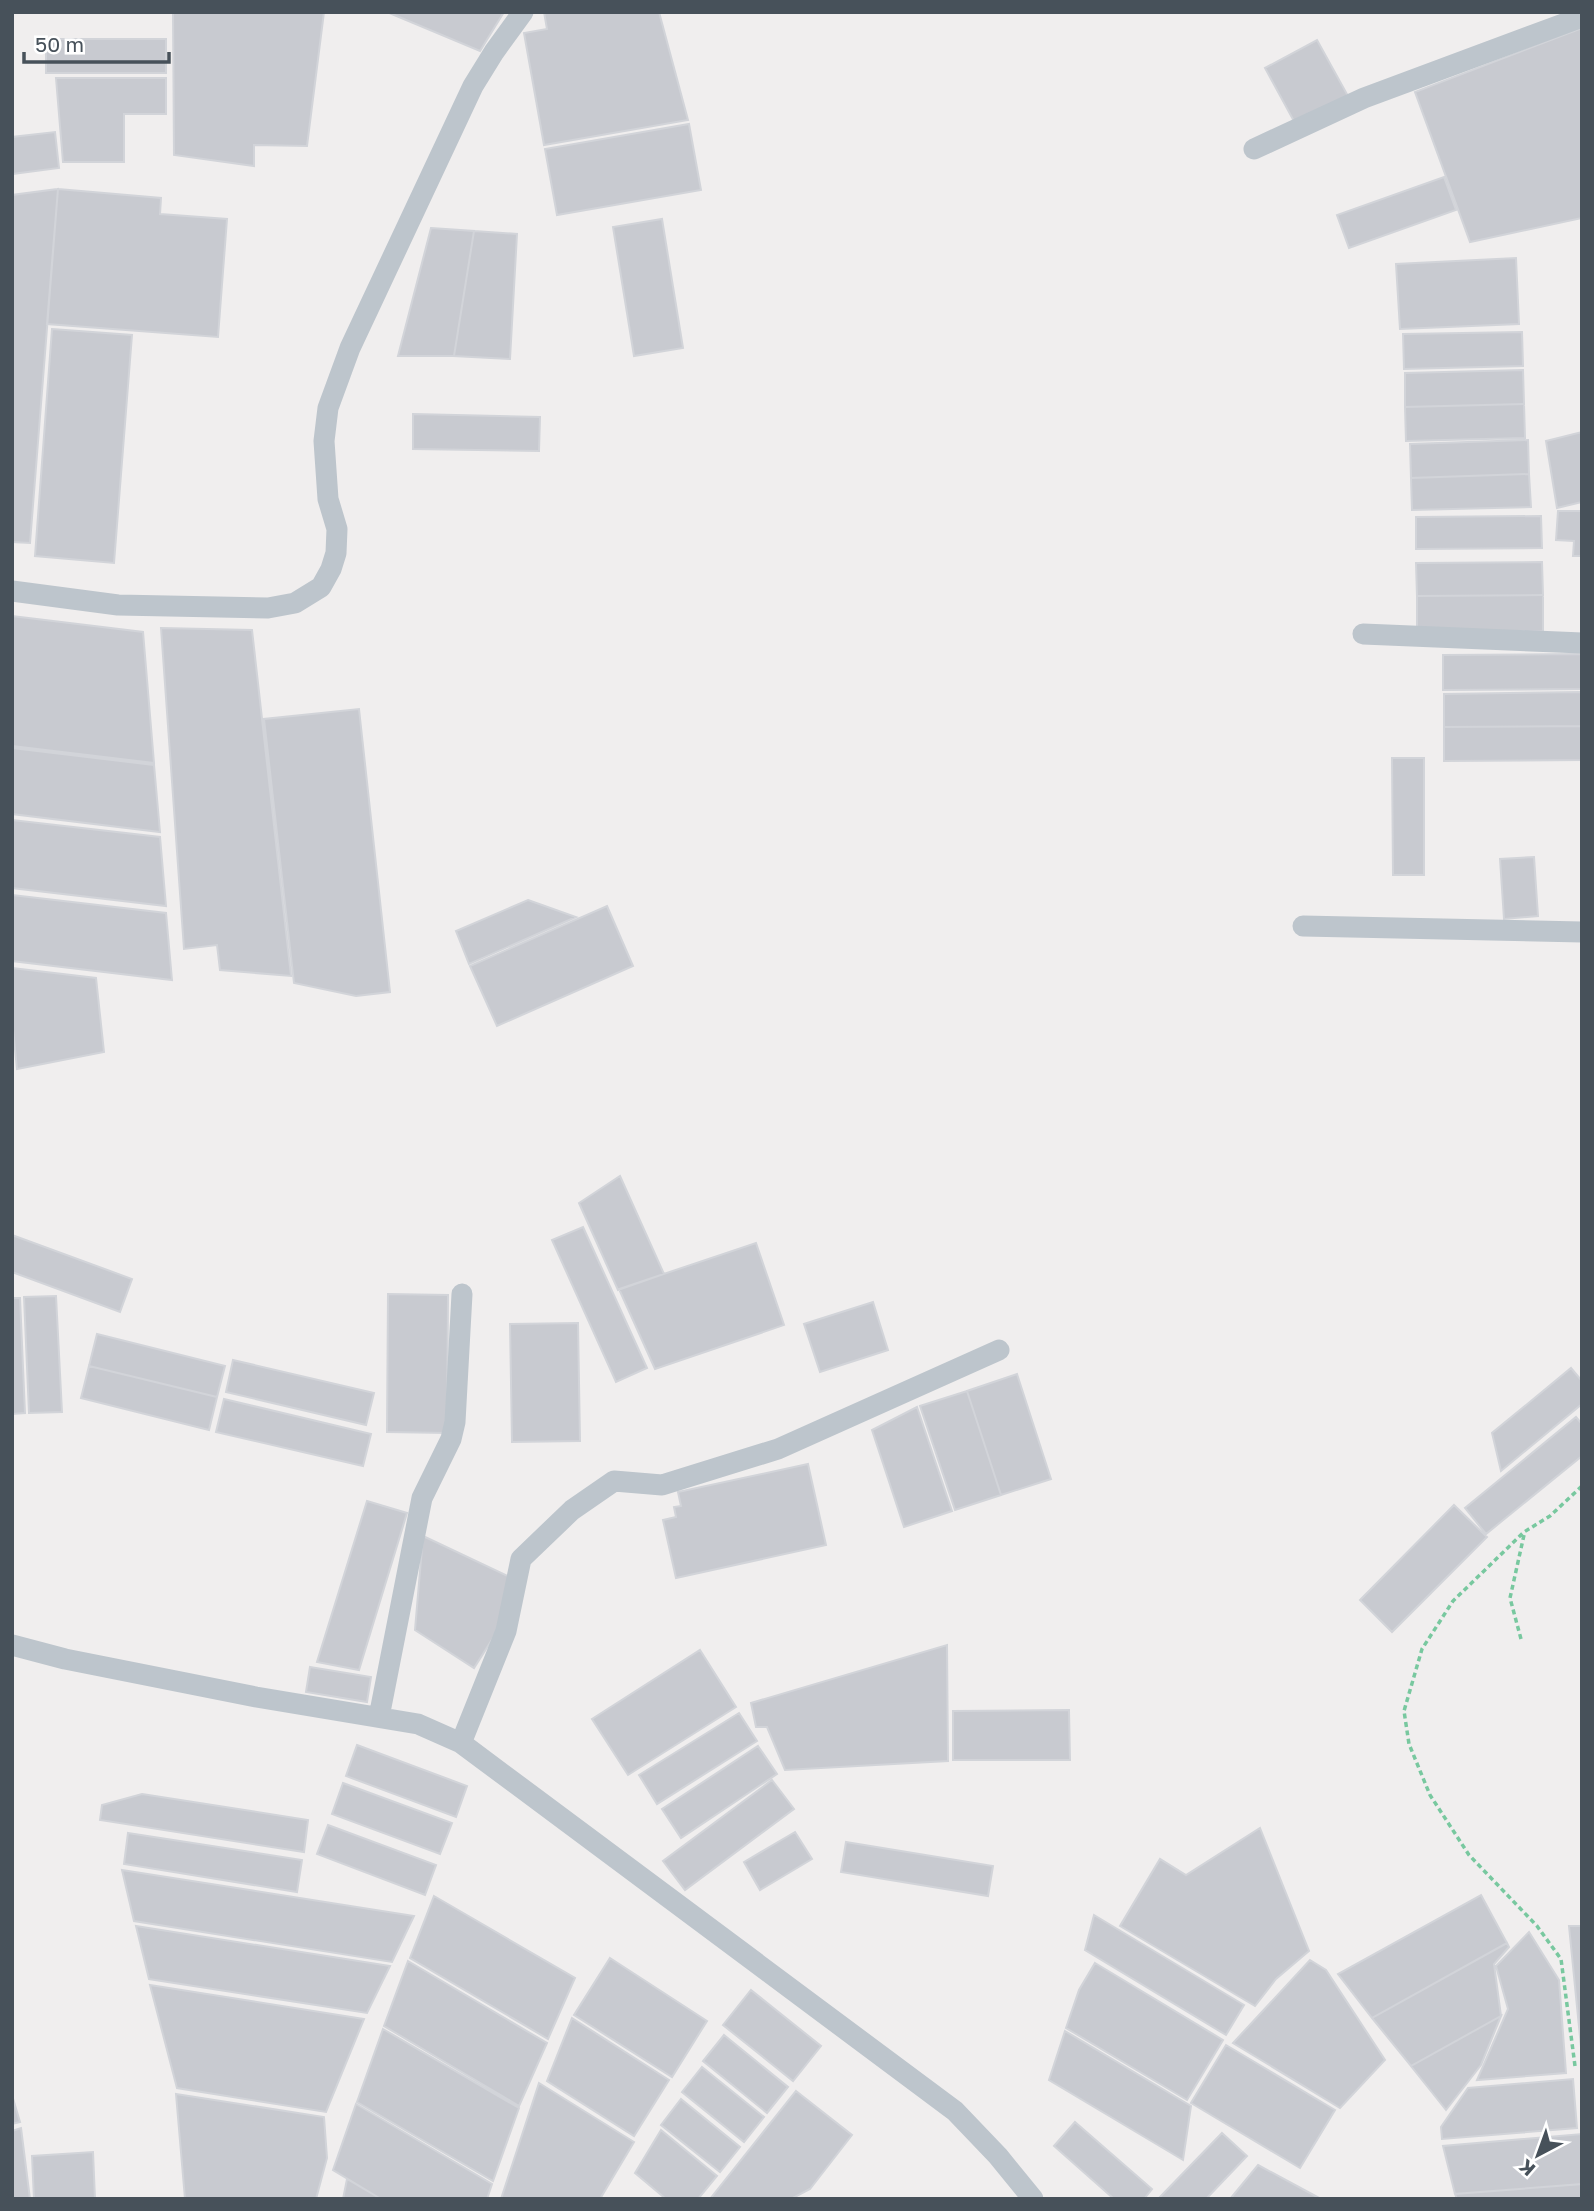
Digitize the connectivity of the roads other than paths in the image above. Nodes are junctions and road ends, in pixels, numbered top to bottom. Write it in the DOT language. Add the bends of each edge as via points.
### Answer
graph roads {
  1 [pos="523,12"];
  2 [pos="1582,17"];
  3 [pos="1254,149"];
  4 [pos="12,591"];
  5 [pos="1363,634"];
  6 [pos="1582,643"];
  7 [pos="1303,926"];
  8 [pos="1582,932"];
  9 [pos="462,1294"];
  10 [pos="999,1350"];
  11 [pos="12,1645"];
  12 [pos="379,1717"];
  13 [pos="461,1743"];
  14 [pos="1032,2199"];
  1 -- 4 [label="street" via="472,86 350,348 328,408 324,441 328,499 337,529 336,553 321,587 295,603 268,608 118,606"];
  2 -- 3 [label="street" via="1364,98"];
  5 -- 6 [label="street"];
  7 -- 8 [label="street"];
  9 -- 12 [label="street" via="455,1422 422,1498"];
  10 -- 13 [label="street" via="778,1449 662,1485 614,1481 572,1510 521,1559 506,1632"];
  11 -- 12 [label="street" via="256,1697"];
  12 -- 13 [label="street" via="418,1724"];
  13 -- 14 [label="street" via="955,2111"];
}
